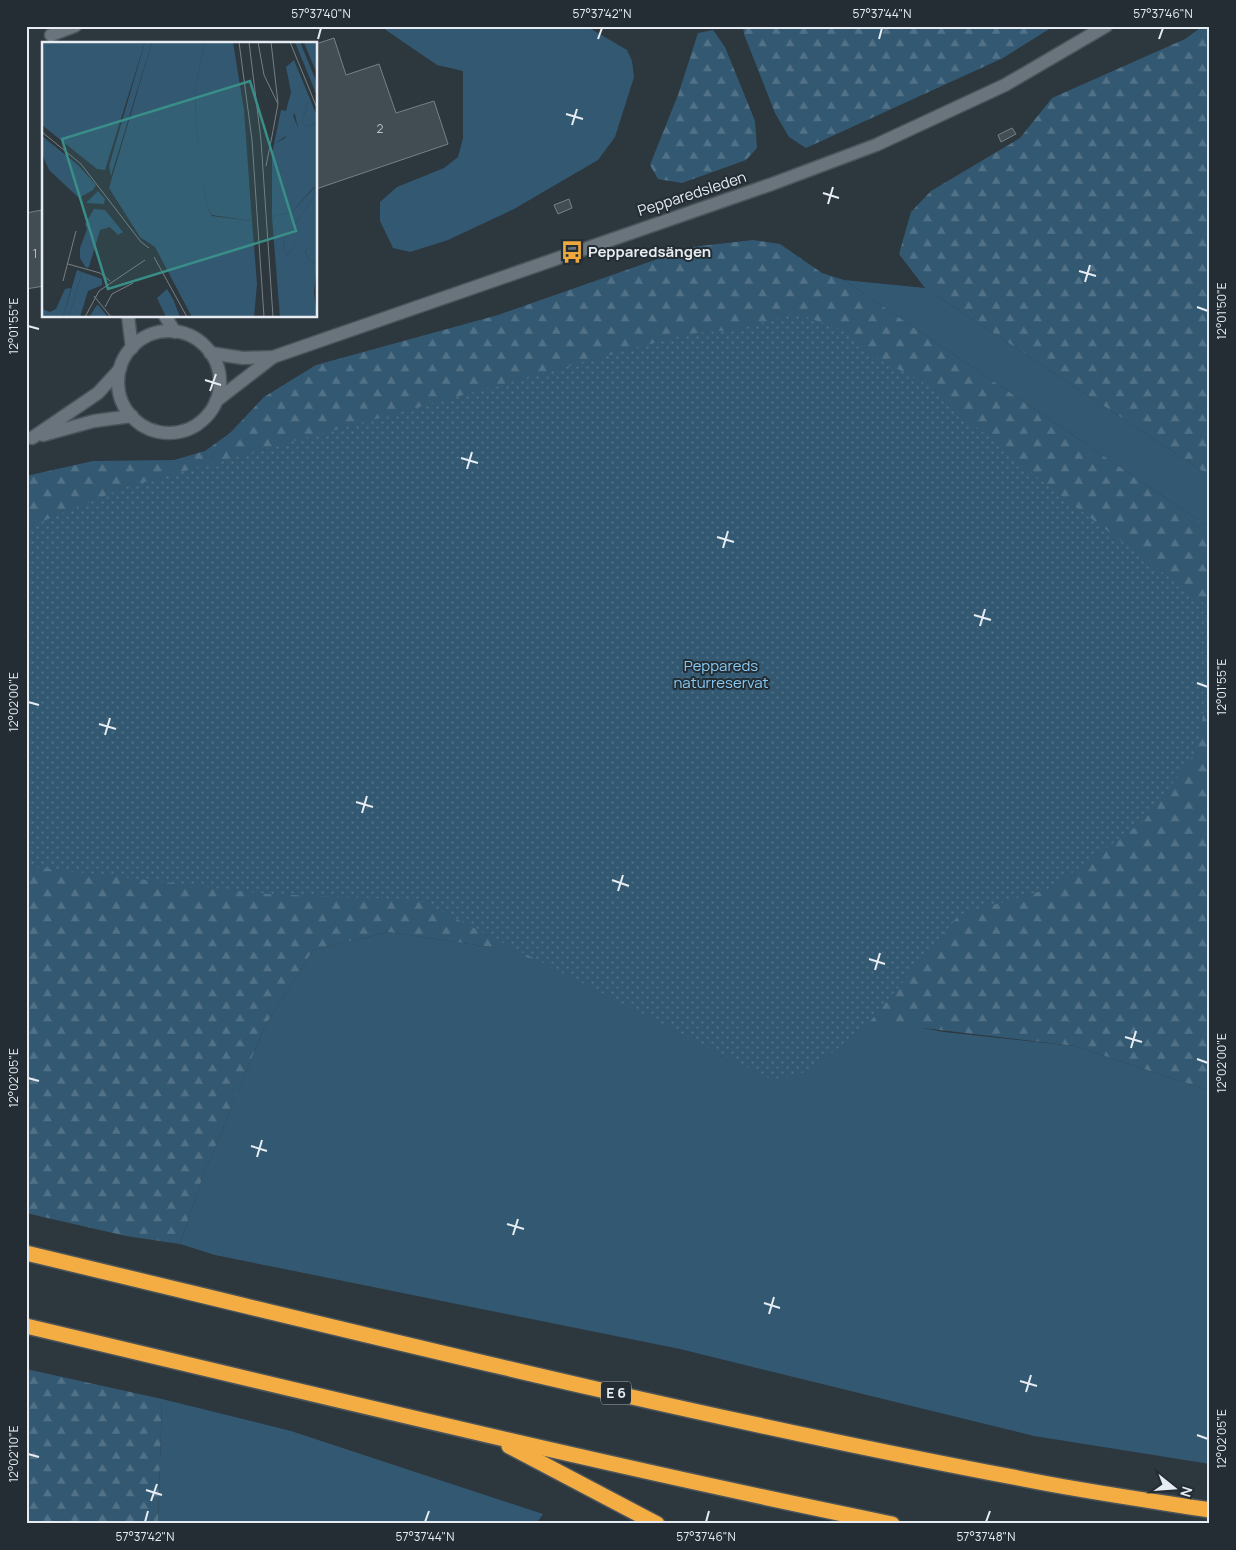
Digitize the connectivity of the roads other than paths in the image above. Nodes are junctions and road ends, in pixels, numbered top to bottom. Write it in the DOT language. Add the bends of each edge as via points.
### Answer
graph roads {
  1 [pos="75,26"];
  2 [pos="1106,26"];
  3 [pos="51,35"];
  4 [pos="128,318"];
  5 [pos="166,318"];
  6 [pos="176,332"];
  7 [pos="132,348"];
  8 [pos="210,353"];
  9 [pos="273,356"];
  10 [pos="120,369"];
  11 [pos="216,401"];
  12 [pos="132,416"];
  13 [pos="29,439"];
  14 [pos="26,1253"];
  15 [pos="26,1326"];
  16 [pos="490,1436"];
  17 [pos="1210,1510"];
  18 [pos="657,1524"];
  19 [pos="892,1524"];
  1 -- 3 [label="street"];
  2 -- 9 [label="street, Pepparedsleden" via="1005,85 876,145"];
  4 -- 7 [label="street"];
  5 -- 6 [label="street"];
  6 -- 7 [label="street, Pepparedsleden" via="155,334"];
  6 -- 8 [label="street, Pepparedsleden" via="195,339"];
  7 -- 10 [label="street, Pepparedsleden"];
  8 -- 9 [label="street, Pepparedsleden" via="243,358"];
  8 -- 11 [label="street, Pepparedsleden" via="220,376"];
  9 -- 11 [label="street, Pepparedsleden"];
  10 -- 12 [label="street, Pepparedsleden" via="120,394"];
  10 -- 13 [label="street, Pepparedsleden" via="98,393"];
  11 -- 12 [label="street, Pepparedsleden" via="197,425 178,432 158,432"];
  12 -- 13 [label="street, Pepparedsleden" via="94,421"];
  14 -- 17 [label="highway, E 6" via="503,1368 786,1430 1019,1479"];
  15 -- 16 [label="highway"];
  16 -- 18 [label="highway"];
  16 -- 19 [label="highway"];
}
